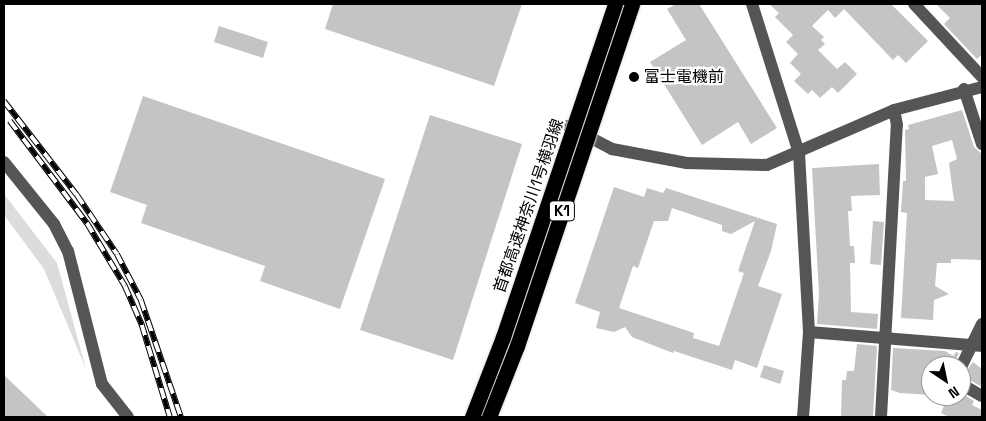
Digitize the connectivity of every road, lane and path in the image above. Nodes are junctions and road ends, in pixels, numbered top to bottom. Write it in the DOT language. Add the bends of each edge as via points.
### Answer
graph roads {
  1 [pos="615,4"];
  2 [pos="632,4"];
  3 [pos="752,4"];
  4 [pos="914,4"];
  5 [pos="982,77"];
  6 [pos="982,87"];
  7 [pos="964,90"];
  8 [pos="894,110"];
  9 [pos="568,126"];
  10 [pos="982,144"];
  11 [pos="799,153"];
  12 [pos="4,162"];
  13 [pos="982,324"];
  14 [pos="809,332"];
  15 [pos="885,337"];
  16 [pos="977,346"];
  17 [pos="969,356"];
  18 [pos="971,390"];
  19 [pos="982,396"];
  20 [pos="128,417"];
  21 [pos="472,417"];
  22 [pos="489,417"];
  23 [pos="803,417"];
  24 [pos="881,417"];
  1 -- 21 [label="highway, 首都高速神奈川1号横羽線 / K1, bridge" via="504,337"];
  2 -- 22 [label="highway, 首都高速神奈川1号横羽線 / K1, bridge" via="517,346"];
  3 -- 11 [label="street"];
  4 -- 5 [label="street"];
  6 -- 7 [label="street"];
  7 -- 8 [label="street"];
  7 -- 10 [label="street"];
  8 -- 11 [label="street"];
  8 -- 15 [label="street" via="897,125"];
  9 -- 11 [label="street" via="612,149 687,162 767,166"];
  11 -- 14 [label="street"];
  12 -- 20 [label="street" via="54,224 68,251 102,384"];
  13 -- 16 [label="street"];
  14 -- 15 [label="street"];
  14 -- 23 [label="street"];
  15 -- 16 [label="street"];
  15 -- 24 [label="street"];
  16 -- 17 [label="street"];
  18 -- 19 [label="street"];
}
